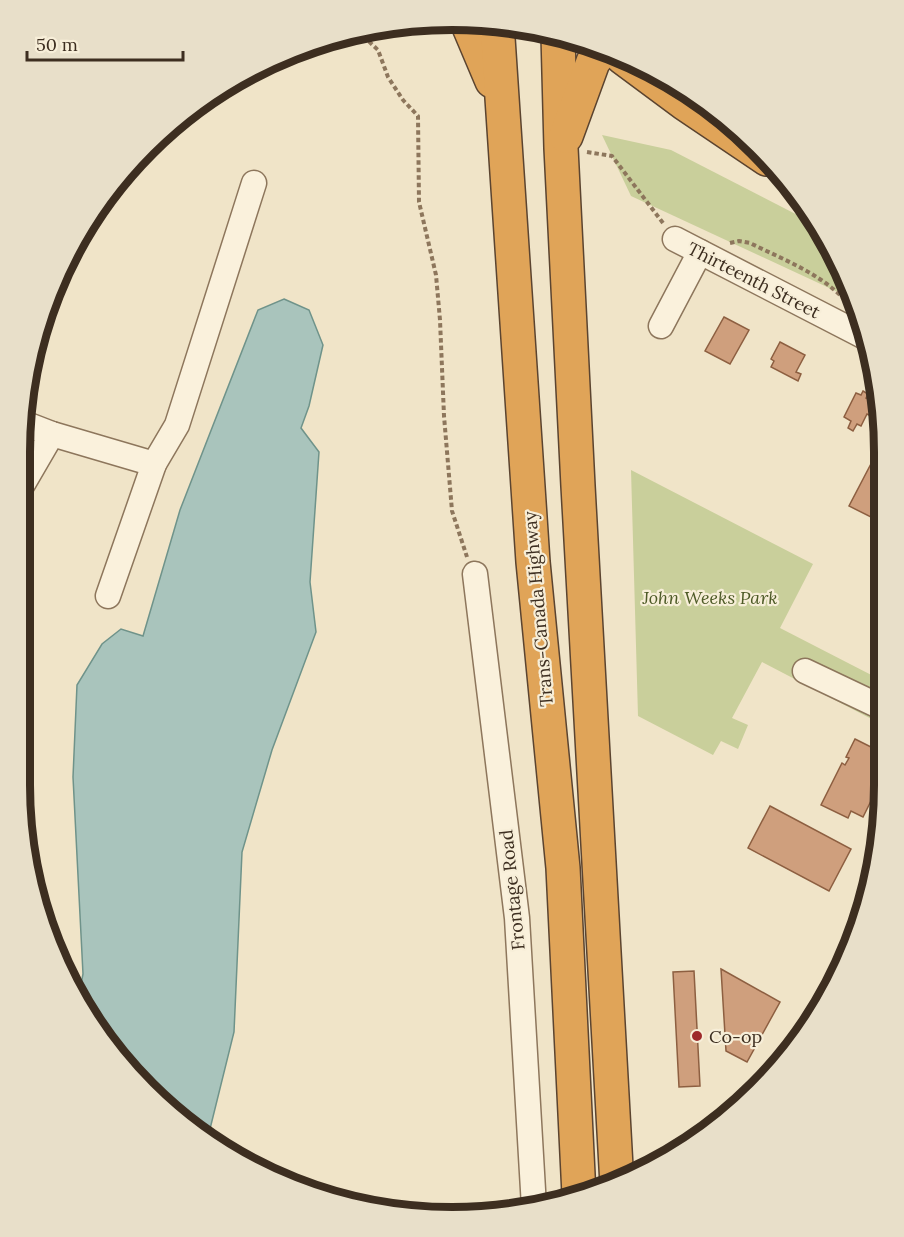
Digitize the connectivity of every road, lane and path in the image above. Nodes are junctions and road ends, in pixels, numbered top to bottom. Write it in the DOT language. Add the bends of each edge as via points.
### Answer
graph roads {
  1 [pos="471,31"];
  2 [pos="498,33"];
  3 [pos="366,39"];
  4 [pos="558,43"];
  5 [pos="598,56"];
  6 [pos="658,84"];
  7 [pos="501,100"];
  8 [pos="727,133"];
  9 [pos="561,148"];
  10 [pos="254,183"];
  11 [pos="675,239"];
  12 [pos="700,252"];
  13 [pos="661,326"];
  14 [pos="857,333"];
  15 [pos="31,426"];
  16 [pos="52,434"];
  17 [pos="154,464"];
  18 [pos="30,472"];
  19 [pos="475,574"];
  20 [pos="108,596"];
  21 [pos="805,671"];
  22 [pos="874,704"];
  23 [pos="616,1173"];
  24 [pos="579,1188"];
  25 [pos="534,1199"];
  1 -- 7 [label="highway"];
  2 -- 7 [label="highway, Trans-Canada Highway"];
  3 -- 19 [label="path" via="378,50 398,93 418,116 419,202 437,286 452,511"];
  4 -- 9 [label="highway"];
  5 -- 9 [label="highway"];
  6 -- 8 [label="highway"];
  7 -- 24 [label="highway, Trans-Canada Highway" via="533,562 563,868"];
  9 -- 11 [label="path" via="612,156"];
  9 -- 23 [label="highway"];
  10 -- 17 [label="street" via="177,425"];
  11 -- 12 [label="street, Thirteenth Street"];
  12 -- 13 [label="street"];
  12 -- 14 [label="street, Thirteenth Street"];
  15 -- 16 [label="street"];
  16 -- 17 [label="street"];
  16 -- 18 [label="street"];
  17 -- 20 [label="street"];
  19 -- 25 [label="street, Frontage Road" via="517,918"];
  21 -- 22 [label="street"];
}
